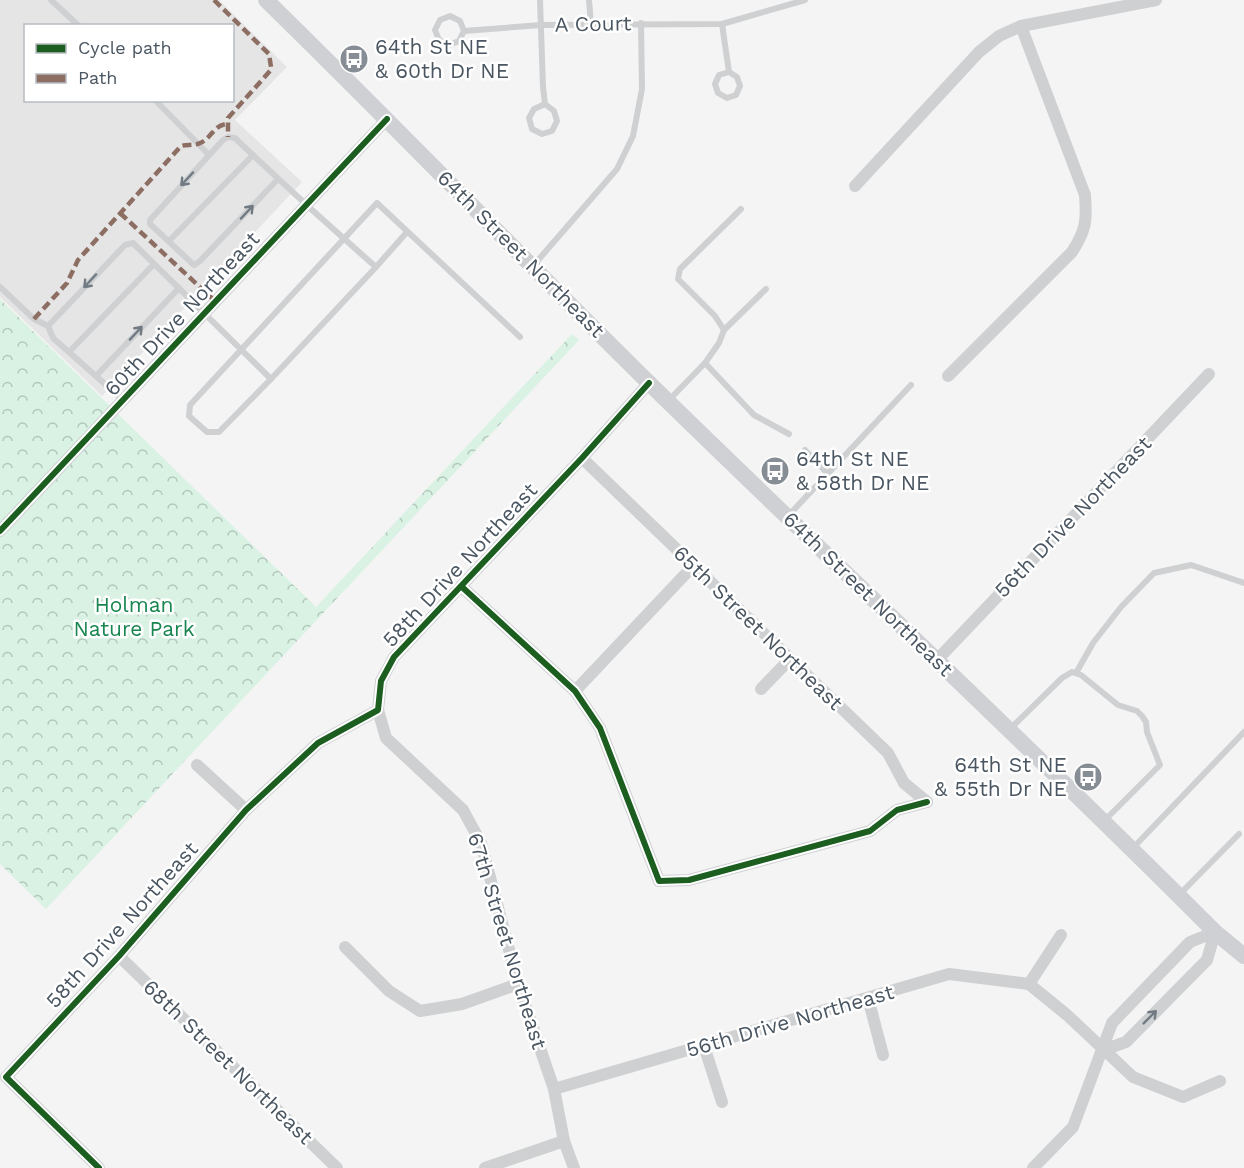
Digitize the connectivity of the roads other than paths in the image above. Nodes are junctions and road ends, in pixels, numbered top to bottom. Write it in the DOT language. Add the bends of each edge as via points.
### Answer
graph roads {
  1 [pos="51,0"];
  2 [pos="266,0"];
  3 [pos="540,0"];
  4 [pos="589,0"];
  5 [pos="805,0"];
  6 [pos="1156,0"];
  7 [pos="641,23"];
  8 [pos="77,24"];
  9 [pos="591,24"];
  10 [pos="722,24"];
  11 [pos="541,25"];
  12 [pos="1021,26"];
  13 [pos="464,31"];
  14 [pos="729,72"];
  15 [pos="157,102"];
  16 [pos="545,104"];
  17 [pos="387,119"];
  18 [pos="209,155"];
  19 [pos="253,155"];
  20 [pos="278,179"];
  21 [pos="855,186"];
  22 [pos="306,207"];
  23 [pos="741,209"];
  24 [pos="407,232"];
  25 [pos="343,239"];
  26 [pos="168,241"];
  27 [pos="154,264"];
  28 [pos="376,267"];
  29 [pos="532,267"];
  30 [pos="0,287"];
  31 [pos="179,288"];
  32 [pos="766,289"];
  33 [pos="205,313"];
  34 [pos="48,326"];
  35 [pos="724,330"];
  36 [pos="520,337"];
  37 [pos="241,349"];
  38 [pos="69,352"];
  39 [pos="705,363"];
  40 [pos="1209,374"];
  41 [pos="96,376"];
  42 [pos="948,376"];
  43 [pos="271,379"];
  44 [pos="649,383"];
  45 [pos="911,385"];
  46 [pos="123,400"];
  47 [pos="668,401"];
  48 [pos="789,434"];
  49 [pos="805,450"];
  50 [pos="582,458"];
  51 [pos="828,474"];
  52 [pos="788,516"];
  53 [pos="0,531"];
  54 [pos="693,566"];
  55 [pos="1244,583"];
  56 [pos="462,587"];
  57 [pos="790,659"];
  58 [pos="937,660"];
  59 [pos="1076,673"];
  60 [pos="761,689"];
  61 [pos="575,692"];
  62 [pos="378,710"];
  63 [pos="1009,730"];
  64 [pos="1244,732"];
  65 [pos="197,765"];
  66 [pos="246,810"];
  67 [pos="1104,822"];
  68 [pos="1239,834"];
  69 [pos="1132,849"];
  70 [pos="1179,896"];
  71 [pos="1215,932"];
  72 [pos="1061,935"];
  73 [pos="345,947"];
  74 [pos="119,956"];
  75 [pos="1244,956"];
  76 [pos="518,984"];
  77 [pos="1029,984"];
  78 [pos="868,998"];
  79 [pos="704,1046"];
  80 [pos="1103,1050"];
  81 [pos="883,1054"];
  82 [pos="1220,1081"];
  83 [pos="554,1089"];
  84 [pos="722,1102"];
  85 [pos="564,1141"];
  86 [pos="99,1168"];
  87 [pos="337,1168"];
  88 [pos="485,1168"];
  89 [pos="574,1168"];
  90 [pos="1033,1168"];
  1 -- 8 [label="lane"];
  2 -- 17 [label="main road, 64th Street Northeast"];
  3 -- 11 [label="lane"];
  4 -- 9 [label="lane"];
  5 -- 10 [label="lane, A Court"];
  6 -- 12 [label="street"];
  7 -- 9 [label="lane, A Court"];
  7 -- 10 [label="lane, A Court"];
  7 -- 29 [label="lane" via="642,89 633,136 617,169"];
  9 -- 11 [label="lane, A Court"];
  10 -- 14 [label="lane"];
  11 -- 13 [label="lane, A Court"];
  11 -- 16 [label="lane"];
  12 -- 21 [label="street" via="999,36 979,52"];
  12 -- 42 [label="street" via="1085,195 1087,217 1083,234 1072,252"];
  13 -- 13 [label="lane, A Court" via="459,41 449,45 439,40 435,30 440,20 450,16 460,21"];
  14 -- 14 [label="lane" via="737,77 740,86 736,95 727,98 718,93 715,84 719,75"];
  15 -- 18 [label="lane"];
  16 -- 16 [label="lane" via="554,111 557,121 552,131 542,134 532,129 529,118 534,108"];
  17 -- 22 [label="street, 60th Drive Northeast"];
  17 -- 29 [label="main road, 64th Street Northeast"];
  18 -- 19 [label="lane" via="228,137 235,138"];
  18 -- 26 [label="lane, one-way" via="150,220"];
  19 -- 20 [label="lane"];
  19 -- 26 [label="lane"];
  20 -- 22 [label="lane"];
  26 -- 20 [label="lane, one-way" via="194,265"];
  22 -- 25 [label="lane"];
  22 -- 33 [label="street, 60th Drive Northeast"];
  23 -- 35 [label="lane" via="680,269 678,279"];
  24 -- 25 [label="lane" via="377,203"];
  24 -- 28 [label="lane"];
  24 -- 36 [label="lane"];
  25 -- 28 [label="lane"];
  25 -- 37 [label="lane"];
  27 -- 31 [label="lane"];
  27 -- 34 [label="lane, one-way" via="133,243 125,245"];
  27 -- 38 [label="lane"];
  28 -- 43 [label="lane"];
  29 -- 44 [label="main road, 64th Street Northeast"];
  30 -- 34 [label="lane" via="34,319"];
  31 -- 33 [label="lane"];
  41 -- 31 [label="lane, one-way"];
  32 -- 35 [label="lane"];
  33 -- 37 [label="lane"];
  33 -- 46 [label="street, 60th Drive Northeast"];
  34 -- 38 [label="lane" via="53,338"];
  35 -- 39 [label="lane"];
  37 -- 43 [label="lane"];
  37 -- 43 [label="lane" via="190,405 189,416 207,432 219,432"];
  38 -- 41 [label="lane"];
  39 -- 47 [label="lane"];
  39 -- 48 [label="lane" via="754,415"];
  40 -- 58 [label="street, 56th Drive Northeast"];
  41 -- 46 [label="lane"];
  44 -- 47 [label="main road, 64th Street Northeast"];
  44 -- 50 [label="street, 58th Drive Northeast"];
  45 -- 51 [label="lane"];
  46 -- 53 [label="street, 60th Drive Northeast"];
  47 -- 52 [label="main road, 64th Street Northeast"];
  49 -- 51 [label="lane"];
  50 -- 54 [label="street, 65th Street Northeast"];
  50 -- 56 [label="street, 58th Drive Northeast"];
  51 -- 52 [label="lane"];
  52 -- 58 [label="main road, 64th Street Northeast"];
  54 -- 57 [label="street, 65th Street Northeast"];
  54 -- 61 [label="street"];
  55 -- 59 [label="lane" via="1191,565 1154,573 1121,607"];
  56 -- 61 [label="street"];
  56 -- 62 [label="street, 58th Drive Northeast" via="394,657 381,681"];
  57 -- 60 [label="street"];
  57 -- 61 [label="street, 65th Street Northeast" via="888,753 904,783 927,802 897,810 870,831 689,880 659,881 600,728"];
  58 -- 63 [label="main road, 64th Street Northeast"];
  59 -- 63 [label="lane" via="1062,678"];
  59 -- 67 [label="lane" via="1118,705 1142,716 1160,765"];
  62 -- 66 [label="street, 58th Drive Northeast" via="318,742"];
  62 -- 76 [label="street, 67th Street Northeast" via="386,738 463,810 481,843"];
  63 -- 67 [label="main road, 64th Street Northeast"];
  64 -- 69 [label="lane"];
  65 -- 66 [label="street"];
  66 -- 74 [label="street, 58th Drive Northeast"];
  67 -- 69 [label="main road, 64th Street Northeast"];
  68 -- 70 [label="lane"];
  69 -- 70 [label="main road, 64th Street Northeast"];
  70 -- 71 [label="main road, 64th Street Northeast"];
  71 -- 75 [label="main road, 64th Street Northeast"];
  71 -- 80 [label="street" via="1190,942 1112,1023"];
  80 -- 71 [label="street, one-way" via="1126,1042 1207,960"];
  72 -- 77 [label="street"];
  73 -- 76 [label="street" via="389,991 420,1011 462,1004"];
  74 -- 86 [label="street, 58th Drive Northeast" via="6,1077"];
  74 -- 87 [label="street, 68th Street Northeast"];
  76 -- 83 [label="street, 67th Street Northeast"];
  77 -- 78 [label="street, 56th Drive Northeast" via="949,974"];
  77 -- 80 [label="street"];
  78 -- 79 [label="street, 56th Drive Northeast"];
  78 -- 81 [label="street"];
  79 -- 83 [label="street, 56th Drive Northeast"];
  79 -- 84 [label="street"];
  80 -- 82 [label="street" via="1133,1077 1183,1097"];
  80 -- 90 [label="street" via="1073,1127"];
  83 -- 85 [label="street, 67th Street Northeast"];
  85 -- 88 [label="street"];
  85 -- 89 [label="street, 67th Street Northeast"];
}
